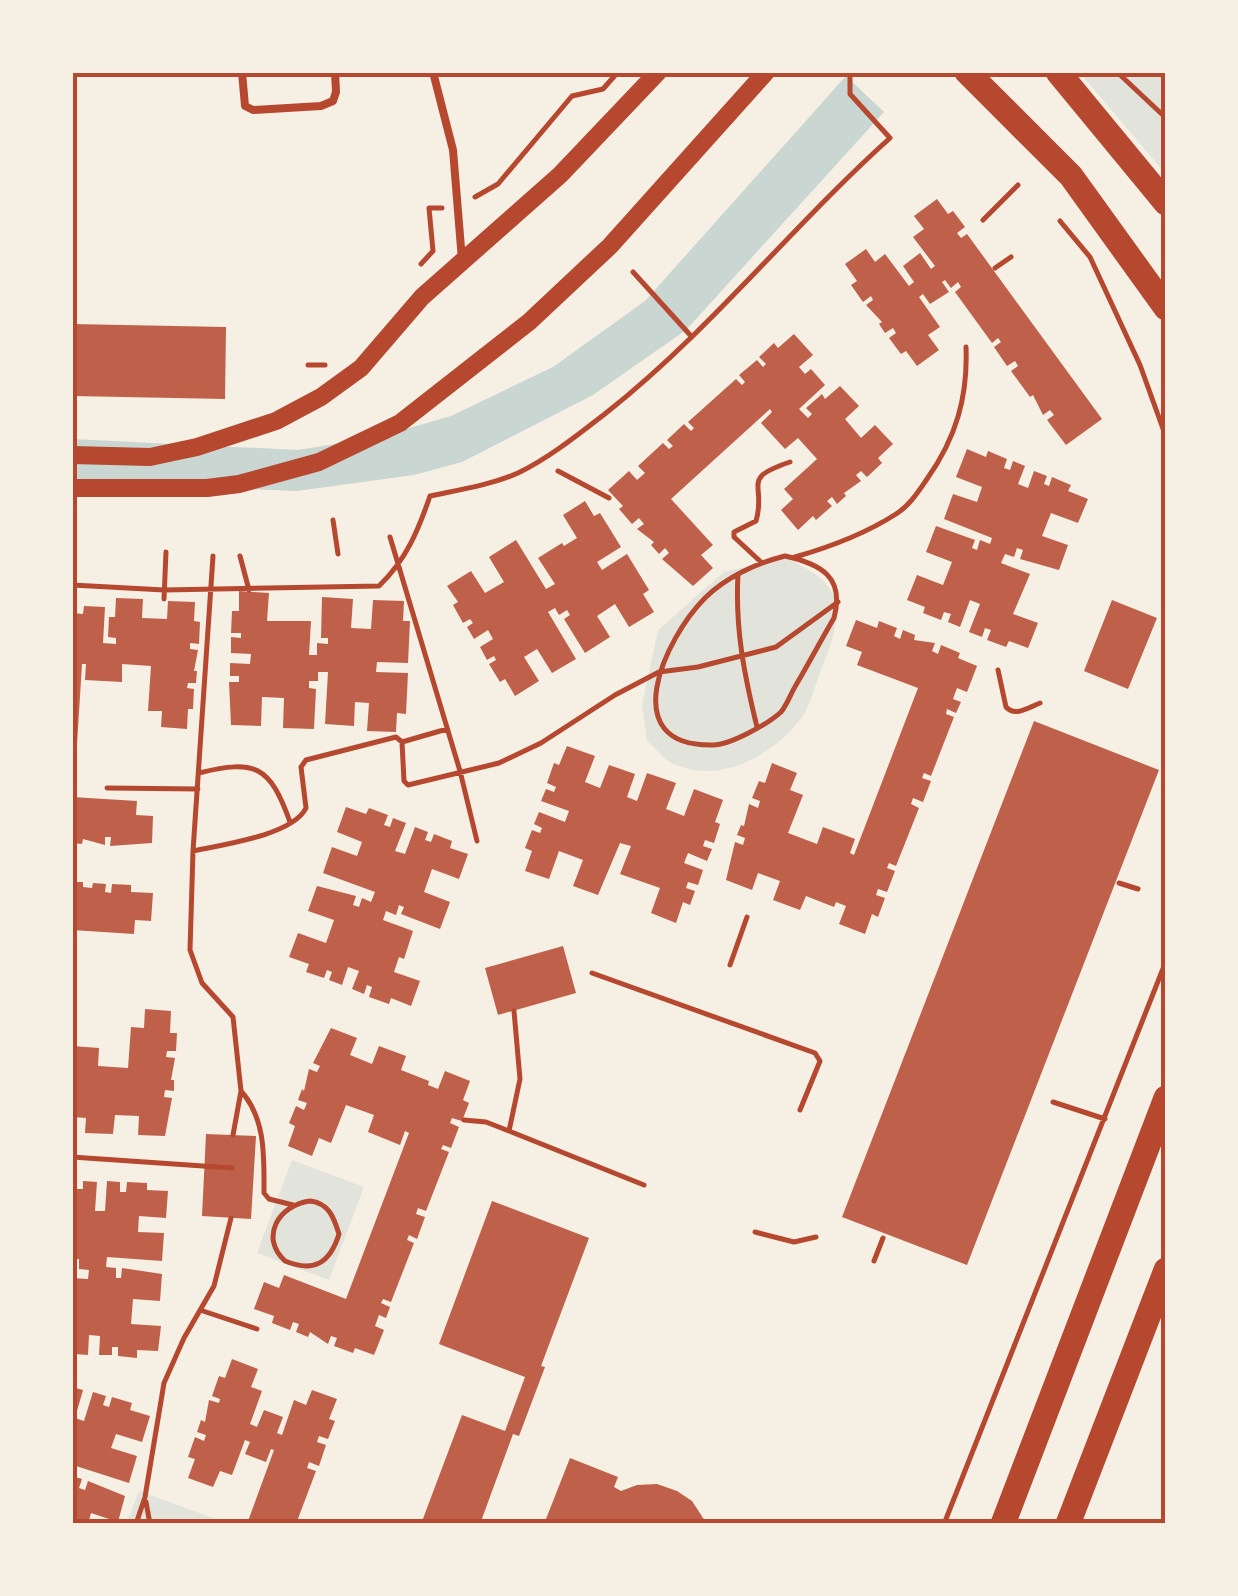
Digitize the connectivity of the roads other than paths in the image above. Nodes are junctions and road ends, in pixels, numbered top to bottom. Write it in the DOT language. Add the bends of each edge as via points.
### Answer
graph roads {
  1 [pos="242,72"];
  2 [pos="336,72"];
  3 [pos="433,72"];
  4 [pos="658,72"];
  5 [pos="766,72"];
  6 [pos="1058,72"];
  7 [pos="964,74"];
  8 [pos="1166,203"];
  9 [pos="462,260"];
  10 [pos="1166,308"];
  11 [pos="72,455"];
  12 [pos="72,488"];
  13 [pos="1166,1098"];
  14 [pos="1166,1270"];
  15 [pos="1003,1524"];
  16 [pos="1068,1524"];
  1 -- 2 [label="lane" via="245,106 253,110 333,102"];
  3 -- 9 [label="lane" via="452,150"];
  4 -- 9 [label="street" via="560,176"];
  5 -- 12 [label="street" via="610,246 529,322 400,423 319,462 239,484"];
  6 -- 8 [label="main road"];
  7 -- 10 [label="main road" via="1071,176"];
  9 -- 11 [label="street" via="361,368 276,420 150,457"];
  13 -- 15 [label="main road"];
  14 -- 16 [label="main road"];
}
